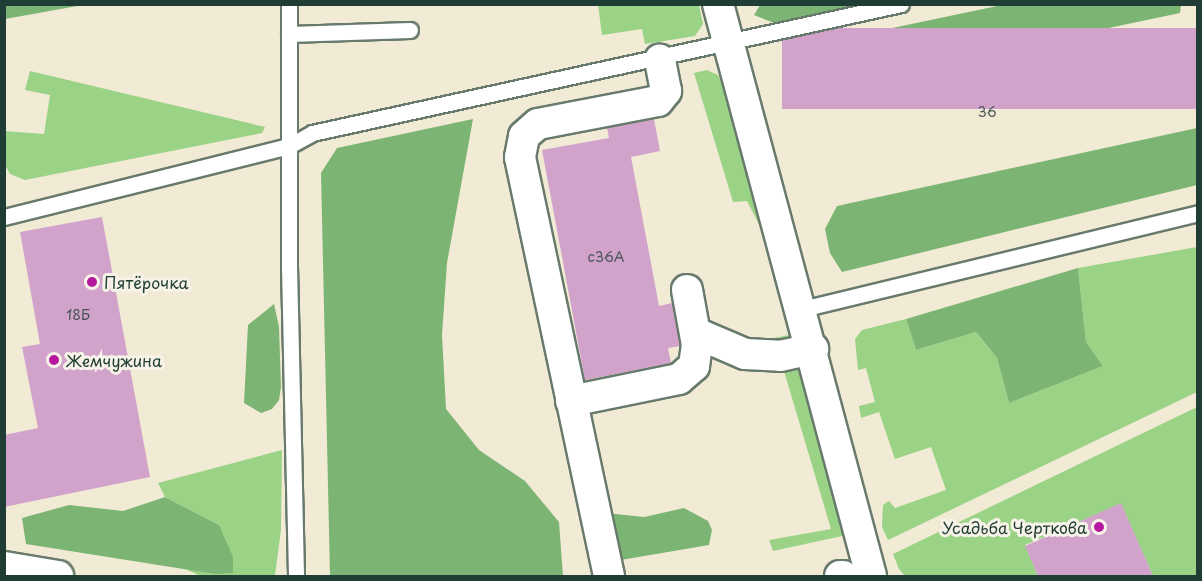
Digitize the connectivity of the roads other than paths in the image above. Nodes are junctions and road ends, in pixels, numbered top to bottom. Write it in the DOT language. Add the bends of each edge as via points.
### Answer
graph roads {
  1 [pos="290,4"];
  2 [pos="718,4"];
  3 [pos="901,4"];
  4 [pos="410,30"];
  5 [pos="289,34"];
  6 [pos="728,44"];
  7 [pos="660,60"];
  8 [pos="289,146"];
  9 [pos="1197,213"];
  10 [pos="4,217"];
  11 [pos="687,290"];
  12 [pos="802,309"];
  13 [pos="696,333"];
  14 [pos="813,349"];
  15 [pos="571,401"];
  16 [pos="4,567"];
  17 [pos="58,576"];
  18 [pos="297,576"];
  19 [pos="609,576"];
  20 [pos="871,576"];
  1 -- 5 [label="lane"];
  2 -- 6 [label="street"];
  3 -- 6 [label="lane"];
  4 -- 5 [label="lane"];
  5 -- 8 [label="lane"];
  6 -- 7 [label="lane"];
  6 -- 12 [label="street"];
  7 -- 8 [label="lane" via="312,133"];
  7 -- 15 [label="street" via="666,91 658,101 538,124 524,135 520,157"];
  8 -- 10 [label="lane"];
  8 -- 18 [label="lane"];
  9 -- 12 [label="lane"];
  11 -- 13 [label="street"];
  12 -- 14 [label="street"];
  13 -- 14 [label="street" via="746,354 780,356"];
  13 -- 15 [label="street" via="693,366 679,379"];
  14 -- 20 [label="street"];
  15 -- 19 [label="street"];
  16 -- 17 [label="street"];
}
